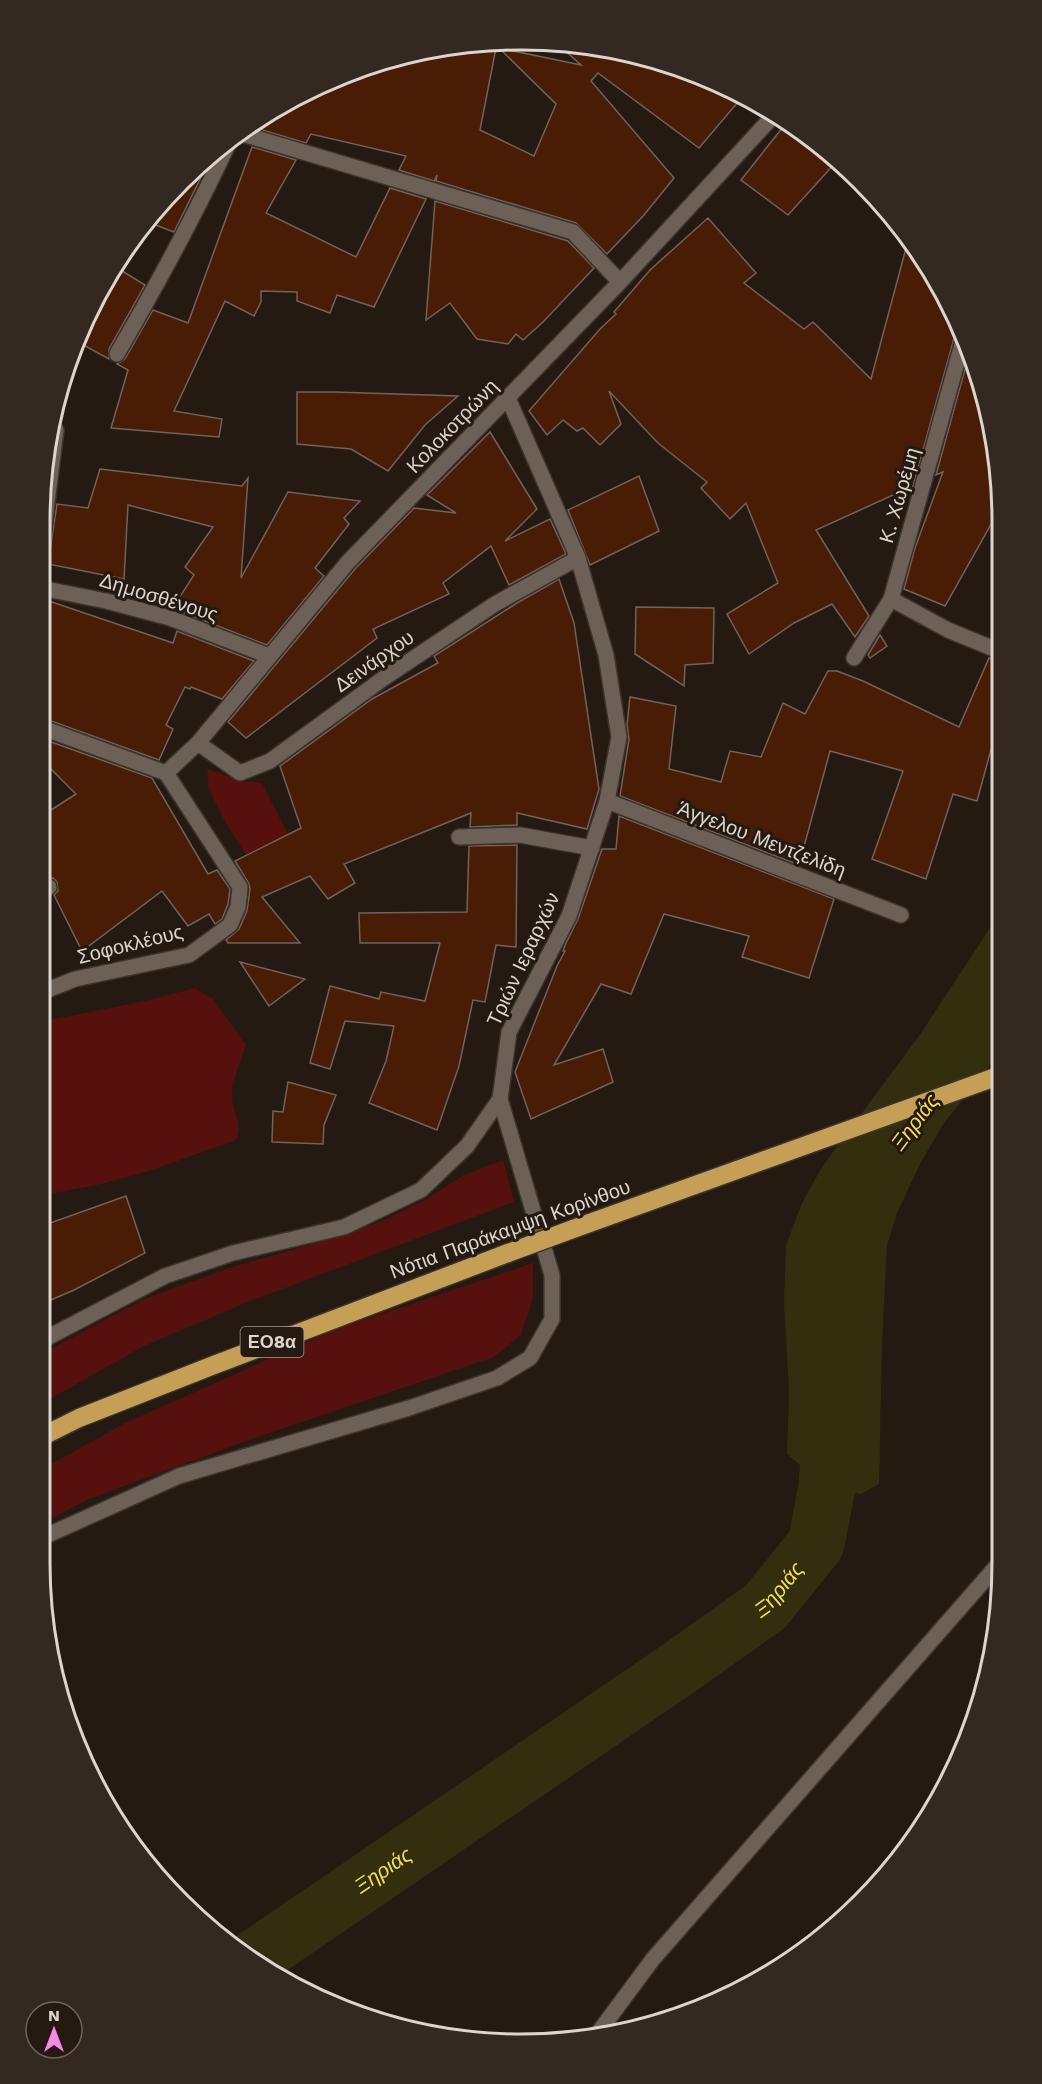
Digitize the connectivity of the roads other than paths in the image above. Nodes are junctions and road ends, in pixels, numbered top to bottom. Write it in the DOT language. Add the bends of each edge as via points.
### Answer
graph roads {
  1 [pos="769,120"];
  2 [pos="249,136"];
  3 [pos="222,157"];
  4 [pos="620,282"];
  5 [pos="960,350"];
  6 [pos="117,354"];
  7 [pos="508,398"];
  8 [pos="578,558"];
  9 [pos="50,590"];
  10 [pos="891,598"];
  11 [pos="992,648"];
  12 [pos="269,656"];
  13 [pos="854,658"];
  14 [pos="50,731"];
  15 [pos="198,743"];
  16 [pos="166,773"];
  17 [pos="607,801"];
  18 [pos="459,837"];
  19 [pos="592,848"];
  20 [pos="901,915"];
  21 [pos="50,989"];
  22 [pos="992,1078"];
  23 [pos="500,1100"];
  24 [pos="50,1336"];
  25 [pos="50,1432"];
  26 [pos="50,1534"];
  27 [pos="992,1572"];
  28 [pos="603,2027"];
  1 -- 4 [label="street, Κολοκοτρώνη"];
  2 -- 4 [label="street" via="573,232"];
  3 -- 6 [label="street" via="180,243"];
  4 -- 7 [label="street, Κολοκοτρώνη"];
  5 -- 10 [label="street, Κ. Χωρέμη"];
  7 -- 8 [label="street, Τριών Ιεραρχών"];
  7 -- 12 [label="street, Κολοκοτρώνη" via="348,562"];
  8 -- 15 [label="street, Δεινάρχου" via="477,616 270,761 240,773"];
  8 -- 17 [label="street, Τριών Ιεραρχών" via="606,656 619,737"];
  9 -- 12 [label="street, Δημοσθένους" via="170,618"];
  10 -- 11 [label="street" via="948,630"];
  10 -- 13 [label="street, Κ. Χωρέμη"];
  12 -- 15 [label="street, Κολοκοτρώνη"];
  14 -- 16 [label="street"];
  15 -- 16 [label="street, Κολοκοτρώνη"];
  16 -- 21 [label="street, Σοφοκλέους" via="240,886 238,907 230,925 189,955 75,979"];
  17 -- 19 [label="street, Τριών Ιεραρχών"];
  17 -- 20 [label="street, Άγγελου Μεντζελίδη"];
  18 -- 19 [label="street" via="520,835"];
  19 -- 23 [label="street, Τριών Ιεραρχών" via="569,916 509,1032"];
  22 -- 25 [label="highway, Νότια Παράκαμψη Κορίνθου / ΕΟ8α, bridge" via="508,1253 214,1365"];
  23 -- 24 [label="street, Τριών Ιεραρχών" via="467,1146 421,1190 344,1227 233,1253 165,1276"];
  23 -- 26 [label="street" via="552,1275 552,1319 530,1358 497,1378 398,1412 179,1476"];
  27 -- 28 [label="street" via="653,1959"];
}
